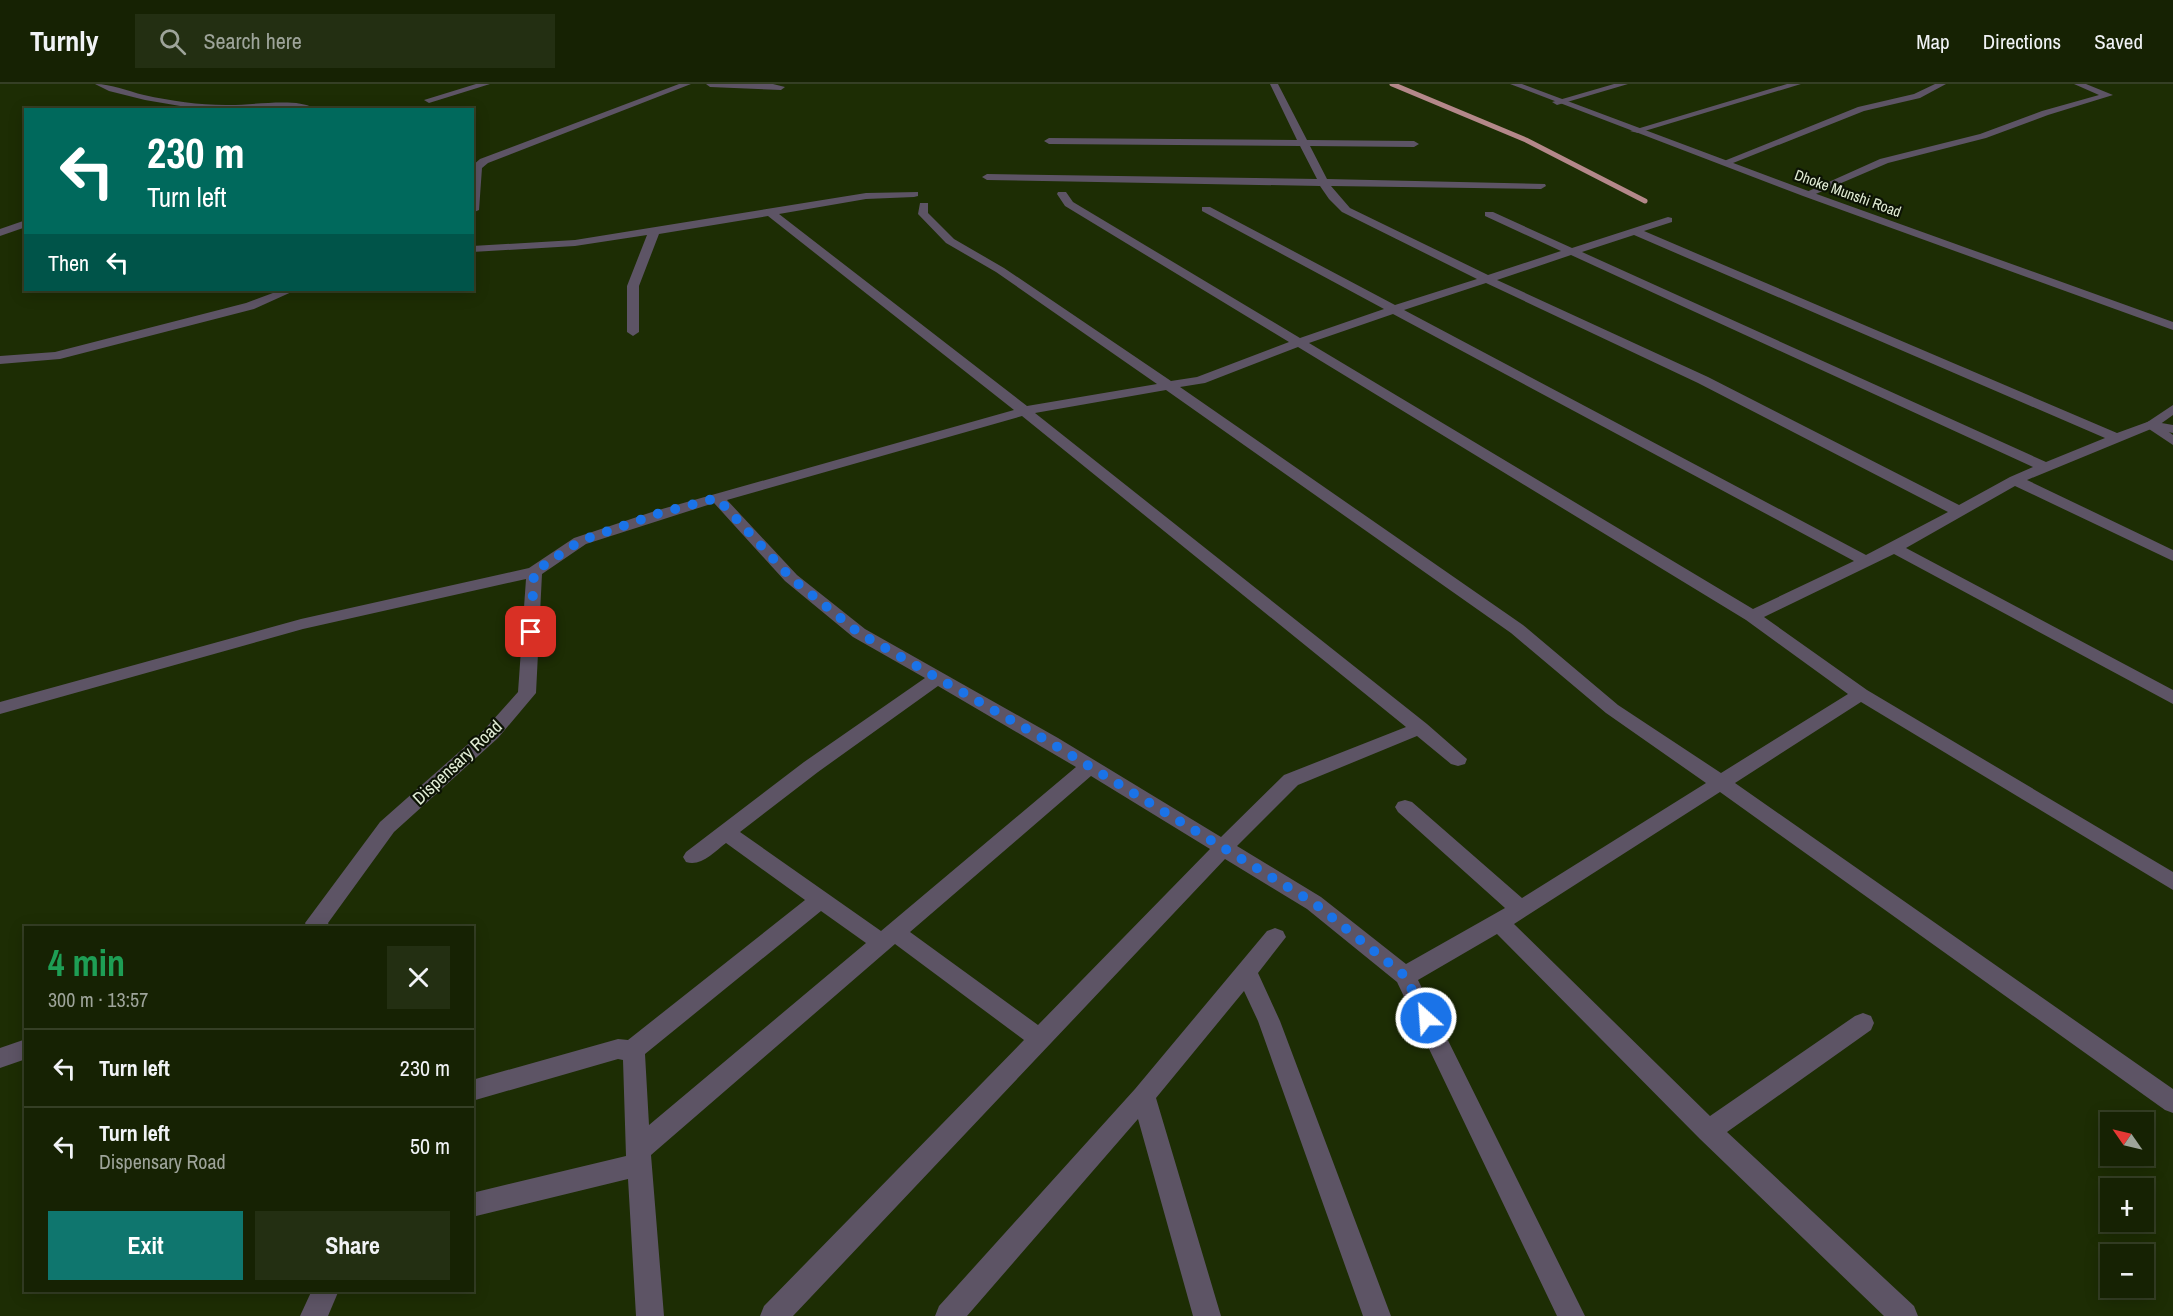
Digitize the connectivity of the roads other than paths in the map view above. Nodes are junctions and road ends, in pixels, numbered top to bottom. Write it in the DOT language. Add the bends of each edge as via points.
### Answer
graph roads {
  1 [pos="99,84"];
  2 [pos="486,84"];
  3 [pos="687,84"];
  4 [pos="710,84"];
  5 [pos="1274,84"];
  6 [pos="1514,84"];
  7 [pos="1624,84"];
  8 [pos="1797,84"];
  9 [pos="1942,84"];
  10 [pos="2078,84"];
  11 [pos="781,87"];
  12 [pos="429,100"];
  13 [pos="1557,102"];
  14 [pos="225,108"];
  15 [pos="225,108"];
  16 [pos="308,108"];
  17 [pos="1635,131"];
  18 [pos="1049,141"];
  19 [pos="1304,144"];
  20 [pos="1414,144"];
  21 [pos="1724,164"];
  22 [pos="987,177"];
  23 [pos="1324,183"];
  24 [pos="1540,186"];
  25 [pos="1062,194"];
  26 [pos="1807,195"];
  27 [pos="1206,209"];
  28 [pos="474,210"];
  29 [pos="770,213"];
  30 [pos="1489,214"];
  31 [pos="1668,220"];
  32 [pos="24,224"];
  33 [pos="655,230"];
  34 [pos="1634,231"];
  35 [pos="0,233"];
  36 [pos="474,249"];
  37 [pos="1572,252"];
  38 [pos="1487,279"];
  39 [pos="288,291"];
  40 [pos="1393,309"];
  41 [pos="2173,326"];
  42 [pos="633,332"];
  43 [pos="1296,343"];
  44 [pos="0,360"];
  45 [pos="1169,386"];
  46 [pos="2173,409"];
  47 [pos="1024,411"];
  48 [pos="2150,425"];
  49 [pos="2173,429"];
  50 [pos="2118,439"];
  51 [pos="2173,441"];
  52 [pos="2046,468"];
  53 [pos="2015,480"];
  54 [pos="717,498"];
  55 [pos="1958,511"];
  56 [pos="1894,548"];
  57 [pos="2173,556"];
  58 [pos="1865,561"];
  59 [pos="534,572"];
  60 [pos="1752,616"];
  61 [pos="936,678"];
  62 [pos="1861,694"];
  63 [pos="2173,698"];
  64 [pos="0,708"];
  65 [pos="1420,728"];
  66 [pos="1458,759"];
  67 [pos="1090,766"];
  68 [pos="1721,783"];
  69 [pos="1405,807"];
  70 [pos="725,832"];
  71 [pos="1223,847"];
  72 [pos="693,857"];
  73 [pos="2173,882"];
  74 [pos="820,900"];
  75 [pos="1520,909"];
  76 [pos="1499,923"];
  77 [pos="315,926"];
  78 [pos="1275,937"];
  79 [pos="889,938"];
  80 [pos="1246,971"];
  81 [pos="1405,976"];
  82 [pos="1863,1023"];
  83 [pos="1040,1039"];
  84 [pos="24,1050"];
  85 [pos="632,1051"];
  86 [pos="0,1058"];
  87 [pos="474,1090"];
  88 [pos="1143,1096"];
  89 [pos="2173,1102"];
  90 [pos="1709,1131"];
  91 [pos="639,1157"];
  92 [pos="474,1204"];
  93 [pos="325,1292"];
  94 [pos="314,1316"];
  95 [pos="650,1316"];
  96 [pos="774,1316"];
  97 [pos="949,1316"];
  98 [pos="1207,1316"];
  99 [pos="1377,1316"];
  100 [pos="1572,1316"];
  101 [pos="1904,1316"];
  1 -- 14 [label="street" via="179,103"];
  2 -- 12 [label="street"];
  3 -- 28 [label="street" via="479,164"];
  4 -- 11 [label="street"];
  5 -- 19 [label="street"];
  6 -- 13 [label="street, Dhoke Munshi Road"];
  7 -- 13 [label="street"];
  8 -- 17 [label="street"];
  9 -- 21 [label="street" via="1917,96 1861,109"];
  10 -- 26 [label="street" via="2108,95 1983,136 1884,161"];
  13 -- 17 [label="street, Dhoke Munshi Road"];
  15 -- 16 [label="street"];
  17 -- 21 [label="street, Dhoke Munshi Road"];
  18 -- 19 [label="street"];
  19 -- 20 [label="street"];
  19 -- 23 [label="street"];
  21 -- 26 [label="street, Dhoke Munshi Road"];
  22 -- 23 [label="street"];
  23 -- 24 [label="street"];
  23 -- 38 [label="street" via="1346,210"];
  25 -- 43 [label="street" via="1069,204"];
  26 -- 41 [label="street, Dhoke Munshi Road"];
  27 -- 40 [label="street"];
  29 -- 33 [label="street"];
  29 -- 45 [label="street" via="866,196 919,199 923,213 950,241 1000,270"];
  29 -- 47 [label="street"];
  30 -- 37 [label="street"];
  31 -- 34 [label="street"];
  32 -- 35 [label="street"];
  33 -- 36 [label="street" via="575,243"];
  33 -- 42 [label="street" via="633,286"];
  34 -- 37 [label="street"];
  34 -- 50 [label="street"];
  37 -- 38 [label="street"];
  37 -- 52 [label="street"];
  38 -- 40 [label="street"];
  38 -- 55 [label="street" via="1703,380"];
  39 -- 44 [label="street" via="250,306 55,356"];
  40 -- 43 [label="street"];
  40 -- 58 [label="street"];
  43 -- 45 [label="street" via="1200,380"];
  43 -- 60 [label="street"];
  45 -- 47 [label="street"];
  45 -- 68 [label="street" via="1517,629 1611,709"];
  46 -- 48 [label="street"];
  47 -- 54 [label="street"];
  47 -- 65 [label="street"];
  48 -- 49 [label="street"];
  48 -- 50 [label="street"];
  48 -- 51 [label="street"];
  50 -- 52 [label="street"];
  52 -- 53 [label="street"];
  53 -- 55 [label="street"];
  53 -- 57 [label="street"];
  54 -- 59 [label="street" via="580,541"];
  54 -- 61 [label="street" via="791,578 859,633"];
  55 -- 56 [label="street"];
  56 -- 58 [label="street"];
  56 -- 63 [label="street"];
  58 -- 60 [label="street"];
  59 -- 64 [label="street" via="301,624"];
  59 -- 77 [label="street, Dispensary Road" via="527,693 491,734 387,827"];
  60 -- 62 [label="street"];
  61 -- 67 [label="street"];
  61 -- 70 [label="street"];
  62 -- 68 [label="street"];
  62 -- 73 [label="street"];
  65 -- 66 [label="street"];
  65 -- 71 [label="street" via="1291,780"];
  67 -- 71 [label="street"];
  67 -- 79 [label="street"];
  68 -- 75 [label="street"];
  68 -- 89 [label="street"];
  69 -- 75 [label="street"];
  70 -- 72 [label="street"];
  70 -- 74 [label="street"];
  71 -- 81 [label="street" via="1314,903"];
  71 -- 83 [label="street"];
  74 -- 79 [label="street"];
  74 -- 85 [label="street"];
  75 -- 76 [label="street"];
  76 -- 81 [label="street"];
  76 -- 90 [label="street"];
  78 -- 80 [label="street"];
  79 -- 83 [label="street"];
  79 -- 91 [label="street"];
  80 -- 88 [label="street"];
  80 -- 99 [label="street" via="1269,1021"];
  81 -- 100 [label="street"];
  82 -- 90 [label="street"];
  83 -- 96 [label="street"];
  84 -- 86 [label="street"];
  85 -- 87 [label="street" via="618,1049"];
  85 -- 91 [label="street"];
  88 -- 97 [label="street"];
  88 -- 98 [label="street"];
  90 -- 101 [label="street"];
  91 -- 92 [label="street"];
  91 -- 95 [label="street"];
  93 -- 94 [label="street"];
}
